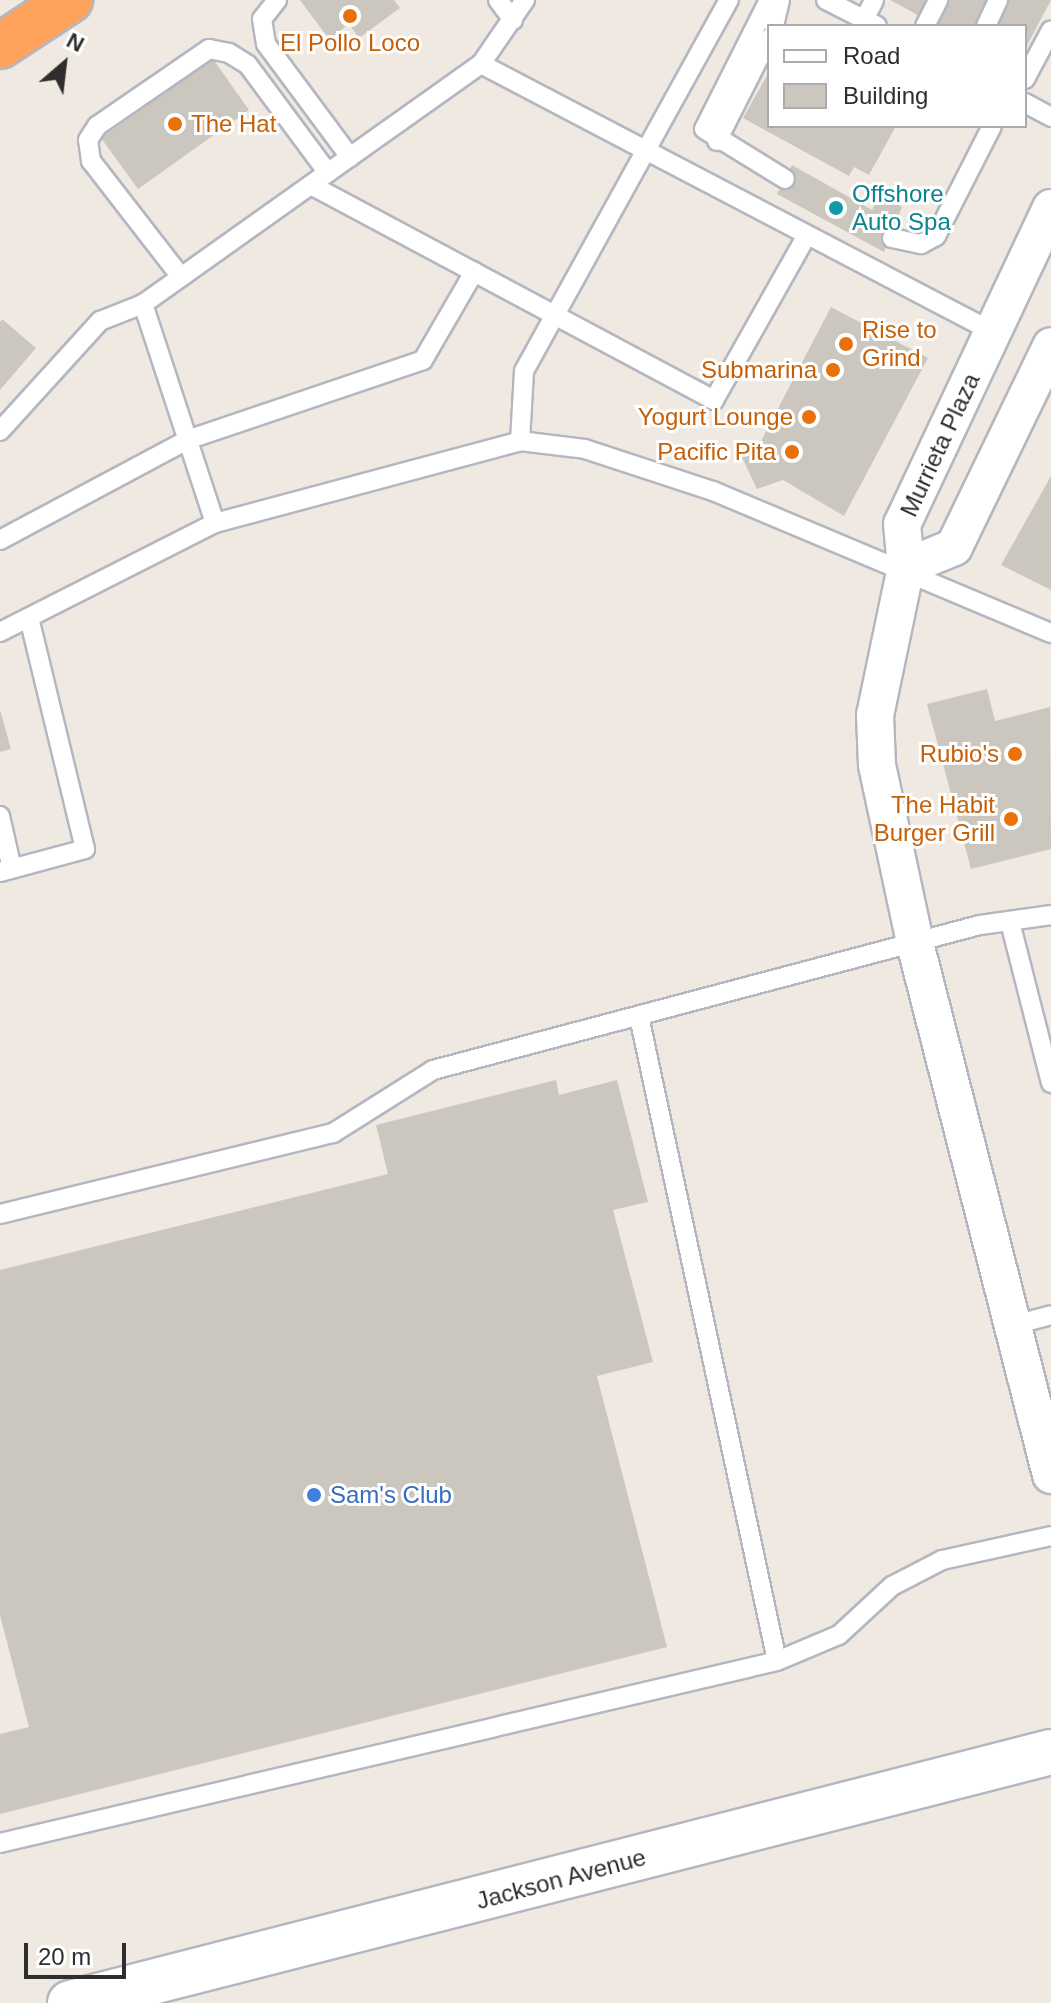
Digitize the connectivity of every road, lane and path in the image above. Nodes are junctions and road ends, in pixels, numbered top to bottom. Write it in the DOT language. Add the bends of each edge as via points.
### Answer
graph roads {
  1 [pos="70,0"];
  2 [pos="277,0"];
  3 [pos="498,0"];
  4 [pos="525,0"];
  5 [pos="729,0"];
  6 [pos="769,0"];
  7 [pos="780,0"];
  8 [pos="826,0"];
  9 [pos="874,0"];
  10 [pos="938,0"];
  11 [pos="998,0"];
  12 [pos="513,20"];
  13 [pos="870,23"];
  14 [pos="774,24"];
  15 [pos="926,24"];
  16 [pos="987,24"];
  17 [pos="1051,30"];
  18 [pos="767,42"];
  19 [pos="0,46"];
  20 [pos="481,64"];
  21 [pos="1027,75"];
  22 [pos="1027,104"];
  23 [pos="1051,117"];
  24 [pos="991,128"];
  25 [pos="717,141"];
  26 [pos="647,153"];
  27 [pos="350,157"];
  28 [pos="328,173"];
  29 [pos="785,179"];
  30 [pos="311,185"];
  31 [pos="1051,208"];
  32 [pos="806,237"];
  33 [pos="892,238"];
  34 [pos="474,272"];
  35 [pos="181,277"];
  36 [pos="143,304"];
  37 [pos="556,315"];
  38 [pos="993,332"];
  39 [pos="1051,346"];
  40 [pos="0,431"];
  41 [pos="187,440"];
  42 [pos="520,441"];
  43 [pos="215,523"];
  44 [pos="0,540"];
  45 [pos="906,567"];
  46 [pos="30,621"];
  47 [pos="0,632"];
  48 [pos="1051,633"];
  49 [pos="0,816"];
  50 [pos="6,871"];
  51 [pos="1051,915"];
  52 [pos="1011,926"];
  53 [pos="915,943"];
  54 [pos="640,1021"];
  55 [pos="1051,1083"];
  56 [pos="0,1214"];
  57 [pos="1051,1315"];
  58 [pos="1014,1325"];
  59 [pos="1051,1475"];
  60 [pos="1051,1536"];
  61 [pos="777,1661"];
  62 [pos="1051,1752"];
  63 [pos="0,1843"];
  64 [pos="70,2003"];
  1 -- 19 [label="highway"];
  2 -- 27 [label="lane" via="262,19 266,44"];
  3 -- 12 [label="lane"];
  4 -- 12 [label="lane"];
  5 -- 26 [label="lane"];
  6 -- 25 [label="lane" via="704,121"];
  7 -- 14 [label="lane"];
  8 -- 13 [label="lane"];
  9 -- 13 [label="lane"];
  10 -- 15 [label="lane"];
  11 -- 16 [label="lane"];
  12 -- 20 [label="lane"];
  17 -- 21 [label="lane"];
  18 -- 25 [label="lane"];
  20 -- 26 [label="lane"];
  20 -- 27 [label="lane"];
  22 -- 23 [label="lane"];
  24 -- 33 [label="lane" via="936,236 921,244"];
  25 -- 29 [label="lane"];
  26 -- 32 [label="lane"];
  26 -- 37 [label="lane"];
  27 -- 28 [label="lane"];
  28 -- 30 [label="lane"];
  28 -- 35 [label="lane" via="248,65 229,53 209,49 97,126 88,140 91,161"];
  30 -- 34 [label="lane"];
  30 -- 35 [label="lane"];
  31 -- 38 [label="street, Murrieta Plaza"];
  32 -- 37 [label="lane" via="714,400"];
  32 -- 38 [label="lane"];
  34 -- 37 [label="lane"];
  34 -- 41 [label="lane" via="423,360"];
  35 -- 36 [label="lane"];
  36 -- 40 [label="lane" via="100,321"];
  36 -- 41 [label="lane"];
  37 -- 42 [label="lane" via="524,371"];
  38 -- 45 [label="street, Murrieta Plaza" via="902,524"];
  39 -- 45 [label="street" via="954,547"];
  41 -- 43 [label="lane"];
  41 -- 44 [label="lane"];
  42 -- 43 [label="lane"];
  42 -- 45 [label="lane" via="585,449"];
  43 -- 46 [label="lane"];
  45 -- 48 [label="lane" via="954,595"];
  45 -- 53 [label="street, Murrieta Plaza" via="875,715 877,765"];
  46 -- 47 [label="lane"];
  46 -- 50 [label="lane" via="85,849"];
  49 -- 50 [label="lane"];
  51 -- 52 [label="lane"];
  52 -- 53 [label="lane" via="980,925"];
  52 -- 55 [label="lane"];
  53 -- 54 [label="lane"];
  53 -- 58 [label="street, Murrieta Plaza"];
  54 -- 56 [label="lane" via="433,1070 333,1133 277,1150"];
  54 -- 61 [label="lane"];
  57 -- 58 [label="lane"];
  58 -- 59 [label="street, Murrieta Plaza"];
  60 -- 61 [label="lane" via="942,1560 892,1586 839,1635"];
  61 -- 63 [label="lane"];
  62 -- 64 [label="main road, Jackson Avenue"];
}
